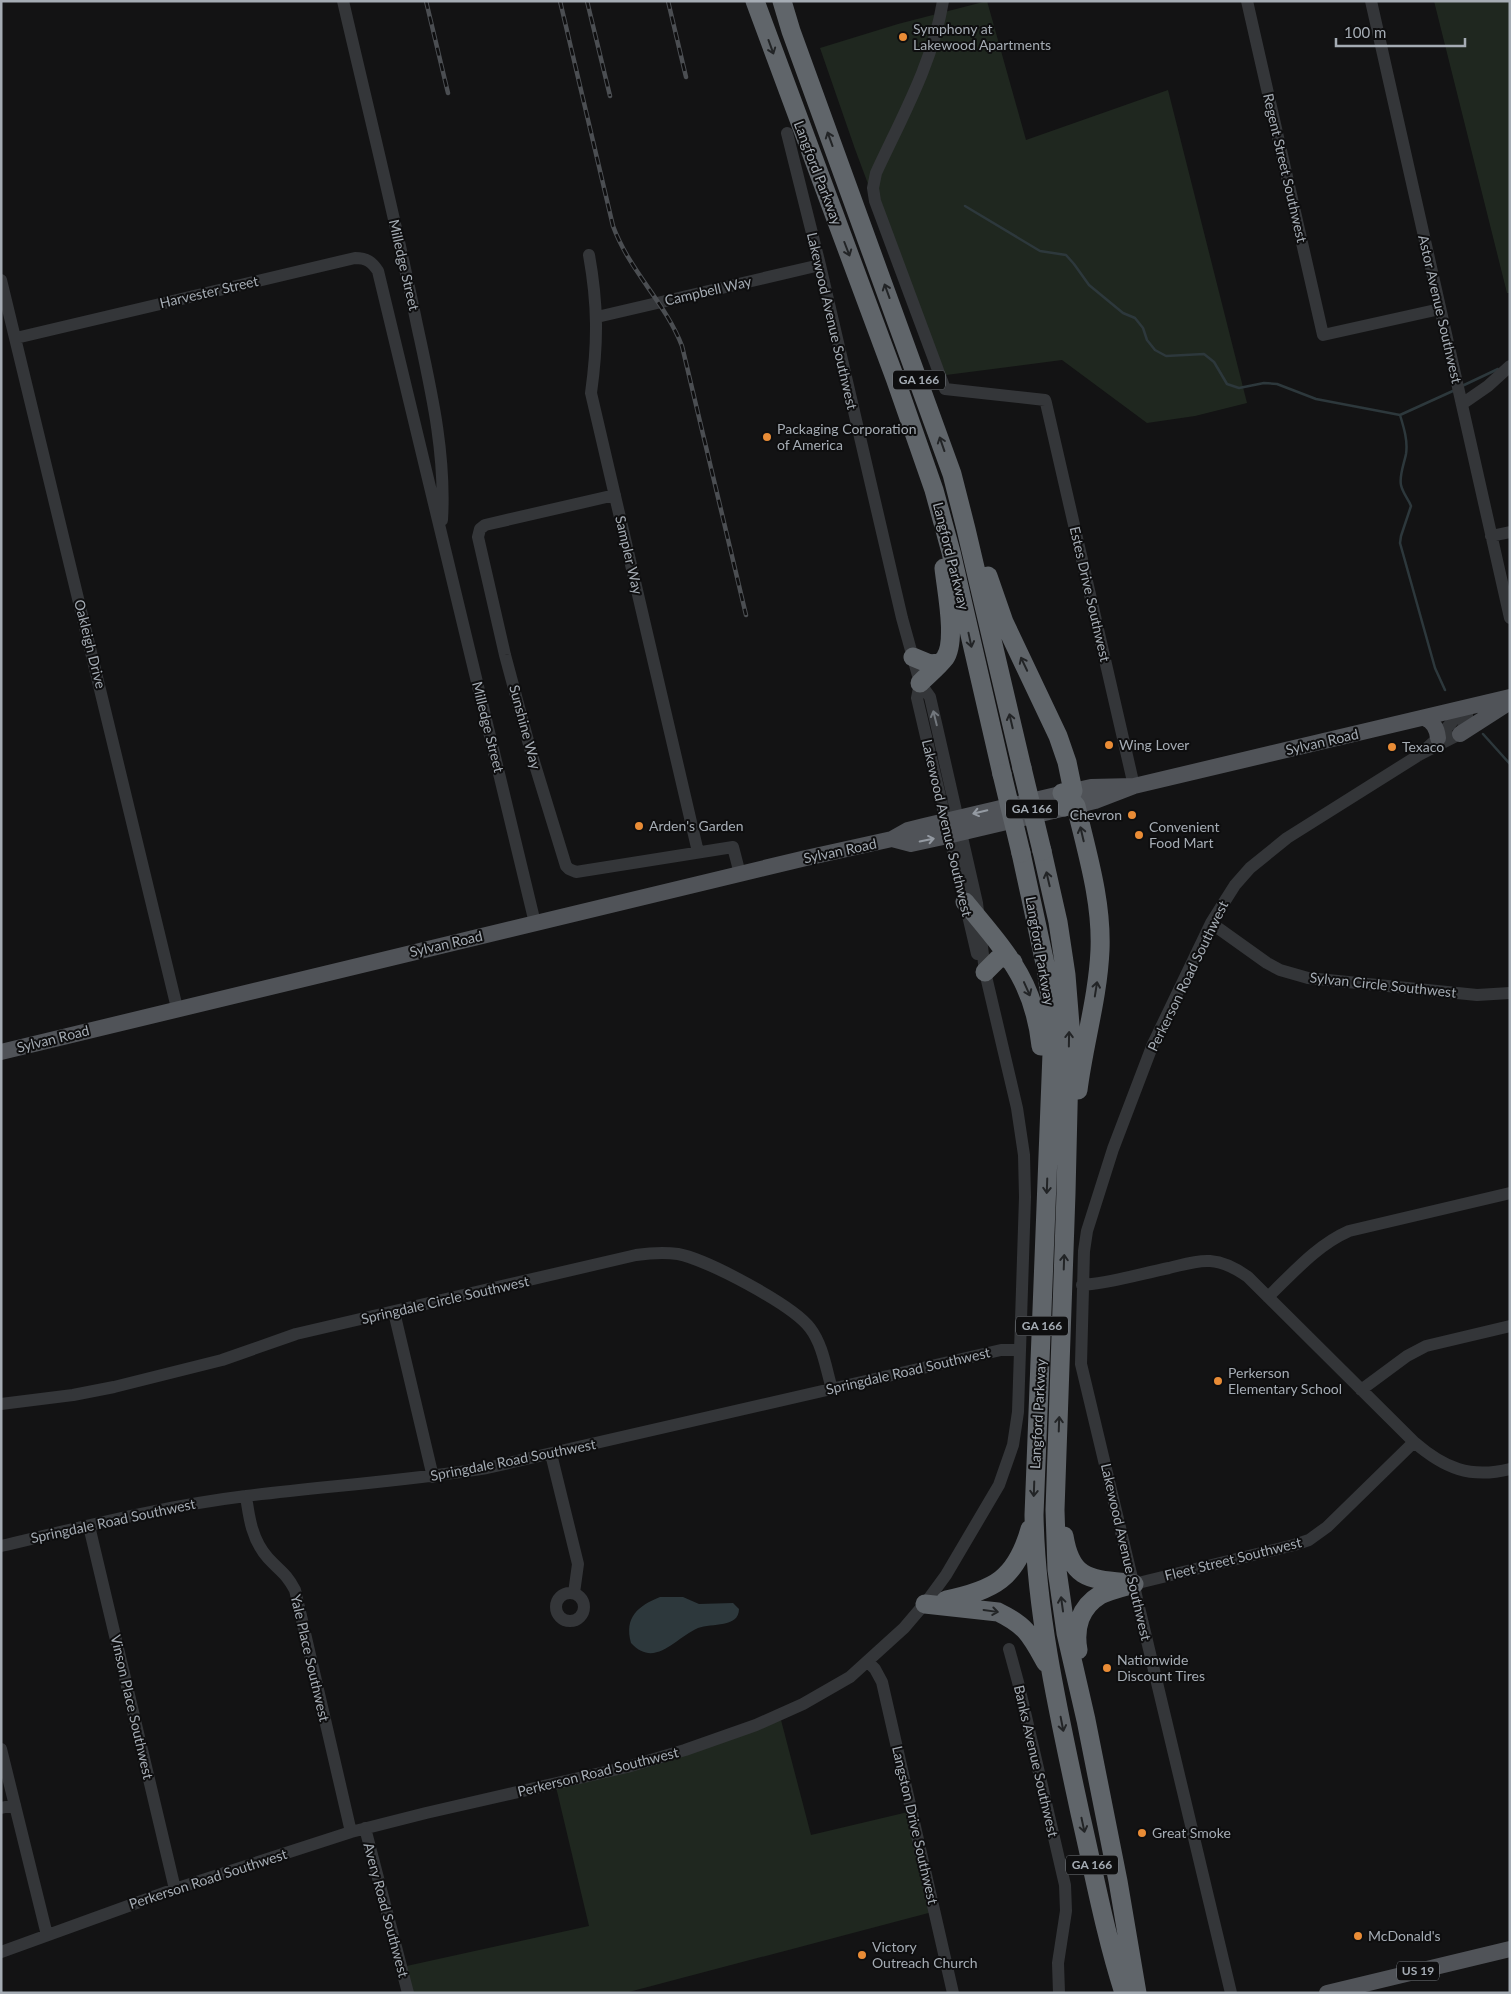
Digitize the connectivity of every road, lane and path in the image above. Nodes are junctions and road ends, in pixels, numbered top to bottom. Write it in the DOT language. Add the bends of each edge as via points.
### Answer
graph roads {
  1 [pos="343,1"];
  2 [pos="756,1"];
  3 [pos="782,1"];
  4 [pos="943,1"];
  5 [pos="1247,1"];
  6 [pos="1371,1"];
  7 [pos="787,134"];
  8 [pos="589,255"];
  9 [pos="820,265"];
  10 [pos="1,280"];
  11 [pos="383,289"];
  12 [pos="1440,309"];
  13 [pos="597,317"];
  14 [pos="16,338"];
  15 [pos="1510,366"];
  16 [pos="1462,404"];
  17 [pos="952,474"];
  18 [pos="934,490"];
  19 [pos="615,495"];
  20 [pos="441,532"];
  21 [pos="1510,532"];
  22 [pos="1491,536"];
  23 [pos="1510,618"];
  24 [pos="913,657"];
  25 [pos="940,664"];
  26 [pos="920,683"];
  27 [pos="1510,697"];
  28 [pos="1510,702"];
  29 [pos="1464,708"];
  30 [pos="1424,718"];
  31 [pos="1460,734"];
  32 [pos="1438,738"];
  33 [pos="1419,755"];
  34 [pos="1134,786"];
  35 [pos="1068,800"];
  36 [pos="953,826"];
  37 [pos="698,852"];
  38 [pos="740,874"];
  39 [pos="965,902"];
  40 [pos="980,921"];
  41 [pos="535,923"];
  42 [pos="1210,923"];
  43 [pos="1013,962"];
  44 [pos="985,972"];
  45 [pos="1510,993"];
  46 [pos="177,1008"];
  47 [pos="1,1052"];
  48 [pos="1048,1138"];
  49 [pos="1066,1193"];
  50 [pos="1510,1193"];
  51 [pos="1082,1284"];
  52 [pos="1268,1297"];
  53 [pos="394,1312"];
  54 [pos="1510,1326"];
  55 [pos="1020,1350"];
  56 [pos="832,1389"];
  57 [pos="1361,1390"];
  58 [pos="1,1404"];
  59 [pos="1414,1442"];
  60 [pos="551,1454"];
  61 [pos="1510,1470"];
  62 [pos="433,1477"];
  63 [pos="1057,1491"];
  64 [pos="246,1496"];
  65 [pos="1034,1514"];
  66 [pos="89,1526"];
  67 [pos="1,1546"];
  68 [pos="1134,1584"];
  69 [pos="574,1593"];
  70 [pos="925,1604"];
  71 [pos="1009,1649"];
  72 [pos="868,1662"];
  73 [pos="1053,1677"];
  74 [pos="1086,1720"];
  75 [pos="1,1749"];
  76 [pos="15,1805"];
  77 [pos="1,1808"];
  78 [pos="364,1828"];
  79 [pos="351,1832"];
  80 [pos="1118,1881"];
  81 [pos="175,1888"];
  82 [pos="47,1934"];
  83 [pos="1510,1949"];
  84 [pos="1,1952"];
  85 [pos="1111,1953"];
  86 [pos="1360,1989"];
  87 [pos="408,1993"];
  88 [pos="954,1993"];
  89 [pos="1059,1993"];
  90 [pos="1118,1993"];
  91 [pos="1124,1993"];
  92 [pos="1137,1993"];
  93 [pos="1149,1993"];
  94 [pos="1231,1993"];
  95 [pos="1327,1993"];
  1 -- 20 [label="street, Milledge Street" via="411,294 439,431 444,498"];
  2 -- 18 [label="highway, Langford Parkway / GA 166, one-way"];
  17 -- 3 [label="highway, Langford Parkway / GA 166, one-way"];
  4 -- 34 [label="street, Estes Drive Southwest" via="927,63 876,173 875,201 945,389 1045,400"];
  5 -- 12 [label="street, Regent Street Southwest" via="1323,335"];
  6 -- 12 [label="street, Astor Avenue Southwest"];
  7 -- 9 [label="street, Lakewood Avenue Southwest"];
  8 -- 13 [label="street, Sampler Way"];
  9 -- 13 [label="street, Campbell Way"];
  9 -- 24 [label="street, Lakewood Avenue Southwest"];
  10 -- 14 [label="street, Oakleigh Drive"];
  11 -- 14 [label="street, Harvester Street" via="372,262 355,258"];
  11 -- 20 [label="street, Milledge Street"];
  12 -- 16 [label="street, Astor Avenue Southwest"];
  13 -- 19 [label="street, Sampler Way" via="591,393"];
  14 -- 46 [label="street, Oakleigh Drive"];
  15 -- 16 [label="street"];
  16 -- 22 [label="street, Astor Avenue Southwest"];
  35 -- 17 [label="highway, one-way" via="1066,762 1058,736 1004,622"];
  49 -- 17 [label="highway, Langford Parkway / GA 166, one-way, bridge" via="1070,1025 1058,922"];
  18 -- 25 [label="highway" via="951,627 949,649"];
  18 -- 48 [label="highway, Langford Parkway / GA 166, one-way, bridge" via="952,552 1040,939 1050,997 1052,1053"];
  19 -- 37 [label="street, Sampler Way"];
  19 -- 37 [label="street, Sunshine Way" via="485,525 480,529 478,537 505,655 531,752 569,869 576,872"];
  20 -- 41 [label="street, Milledge Street"];
  21 -- 22 [label="street"];
  22 -- 23 [label="street, Astor Avenue Southwest"];
  24 -- 25 [label="highway" via="930,664"];
  24 -- 26 [label="street, Lakewood Avenue Southwest"];
  25 -- 26 [label="highway"];
  26 -- 36 [label="street, Lakewood Avenue Southwest" via="917,698"];
  27 -- 29 [label="main road, Sylvan Road"];
  28 -- 31 [label="main road"];
  29 -- 30 [label="main road, Sylvan Road"];
  29 -- 31 [label="street" via="1467,720"];
  29 -- 32 [label="street, Perkerson Road Southwest"];
  30 -- 32 [label="main road" via="1434,725"];
  30 -- 34 [label="main road, Sylvan Road"];
  31 -- 33 [label="street, Perkerson Road Southwest"];
  32 -- 33 [label="street, Perkerson Road Southwest"];
  33 -- 42 [label="street, Perkerson Road Southwest" via="1269,851 1235,885"];
  34 -- 35 [label="main road, Sylvan Road" via="1091,787"];
  35 -- 36 [label="main road, Sylvan Road"];
  49 -- 35 [label="highway, one-way" via="1100,949 1096,895"];
  36 -- 38 [label="main road, Sylvan Road" via="911,844 892,840"];
  36 -- 39 [label="street, Lakewood Avenue Southwest"];
  36 -- 40 [label="street, Lakewood Avenue Southwest"];
  37 -- 38 [label="street, Sunshine Way" via="733,847"];
  38 -- 41 [label="main road, Sylvan Road"];
  39 -- 40 [label="highway"];
  39 -- 44 [label="street, Lakewood Avenue Southwest" via="977,958"];
  40 -- 43 [label="highway"];
  40 -- 44 [label="street, Lakewood Avenue Southwest"];
  41 -- 46 [label="main road, Sylvan Road"];
  42 -- 45 [label="street, Sylvan Circle Southwest" via="1267,963 1308,978 1477,995"];
  42 -- 51 [label="street, Perkerson Road Southwest" via="1153,1044 1113,1149 1087,1232"];
  43 -- 44 [label="highway" via="1004,957 998,959"];
  43 -- 48 [label="highway, one-way" via="1028,990 1038,1022"];
  44 -- 55 [label="street, Lakewood Avenue Southwest" via="1017,1108 1024,1155"];
  46 -- 47 [label="main road, Sylvan Road"];
  48 -- 65 [label="highway, Langford Parkway / GA 166, one-way"];
  63 -- 49 [label="highway, Langford Parkway / GA 166, one-way"];
  50 -- 52 [label="street" via="1349,1231 1321,1246"];
  51 -- 52 [label="street" via="1099,1284 1210,1261 1239,1270"];
  51 -- 68 [label="street, Lakewood Avenue Southwest" via="1081,1364"];
  52 -- 57 [label="street"];
  53 -- 56 [label="street, Springdale Circle Southwest" via="636,1255 678,1254 708,1264 798,1315 811,1328 819,1343"];
  53 -- 58 [label="street, Springdale Circle Southwest" via="296,1334 222,1360 114,1387"];
  53 -- 62 [label="street"];
  54 -- 57 [label="street" via="1426,1346"];
  55 -- 56 [label="street, Springdale Road Southwest" via="1001,1350"];
  55 -- 70 [label="street, Perkerson Road Southwest" via="1018,1412 1013,1445 1000,1486 946,1576"];
  56 -- 60 [label="street, Springdale Road Southwest"];
  57 -- 59 [label="street"];
  59 -- 61 [label="street" via="1451,1468 1473,1473"];
  59 -- 68 [label="street, Fleet Street Southwest" via="1327,1527 1309,1540"];
  60 -- 62 [label="street, Springdale Road Southwest"];
  60 -- 69 [label="street" via="578,1564"];
  62 -- 64 [label="street, Springdale Road Southwest"];
  63 -- 68 [label="highway" via="1067,1551 1075,1567 1098,1580"];
  74 -- 63 [label="highway, Langford Parkway / GA 166, one-way" via="1066,1633 1057,1570"];
  64 -- 66 [label="street, Springdale Road Southwest" via="175,1506"];
  64 -- 79 [label="street, Yale Place Southwest" via="256,1541 288,1576 295,1590"];
  65 -- 70 [label="highway" via="1021,1556 999,1582 972,1595"];
  65 -- 73 [label="highway, Langford Parkway / GA 166" via="1037,1576"];
  66 -- 67 [label="street, Springdale Road Southwest"];
  66 -- 81 [label="street, Vinson Place Southwest"];
  68 -- 74 [label="highway" via="1101,1595 1081,1616 1075,1635 1087,1698"];
  68 -- 94 [label="street, Lakewood Avenue Southwest"];
  70 -- 72 [label="street, Perkerson Road Southwest"];
  70 -- 73 [label="highway, one-way" via="998,1612 1017,1621 1030,1636"];
  71 -- 89 [label="street, Banks Avenue Southwest" via="1065,1885 1066,1911 1058,1963"];
  72 -- 78 [label="street, Perkerson Road Southwest" via="850,1677 803,1704 685,1750 627,1767"];
  72 -- 88 [label="street, Langston Drive Southwest" via="882,1682"];
  73 -- 85 [label="highway, Langford Parkway / GA 166, one-way"];
  74 -- 80 [label="highway, Langford Parkway / GA 166"];
  75 -- 76 [label="street"];
  76 -- 77 [label="street"];
  76 -- 82 [label="street"];
  78 -- 79 [label="street, Perkerson Road Southwest"];
  78 -- 87 [label="street, Avery Road Southwest"];
  79 -- 81 [label="street, Perkerson Road Southwest"];
  80 -- 92 [label="highway, Langford Parkway / GA 166"];
  80 -- 93 [label="highway"];
  81 -- 82 [label="street, Perkerson Road Southwest"];
  82 -- 84 [label="street, Perkerson Road Southwest"];
  83 -- 86 [label="main road, US 19"];
  85 -- 90 [label="highway"];
  85 -- 91 [label="highway, Langford Parkway / GA 166"];
  86 -- 95 [label="main road, US 19"];
}
